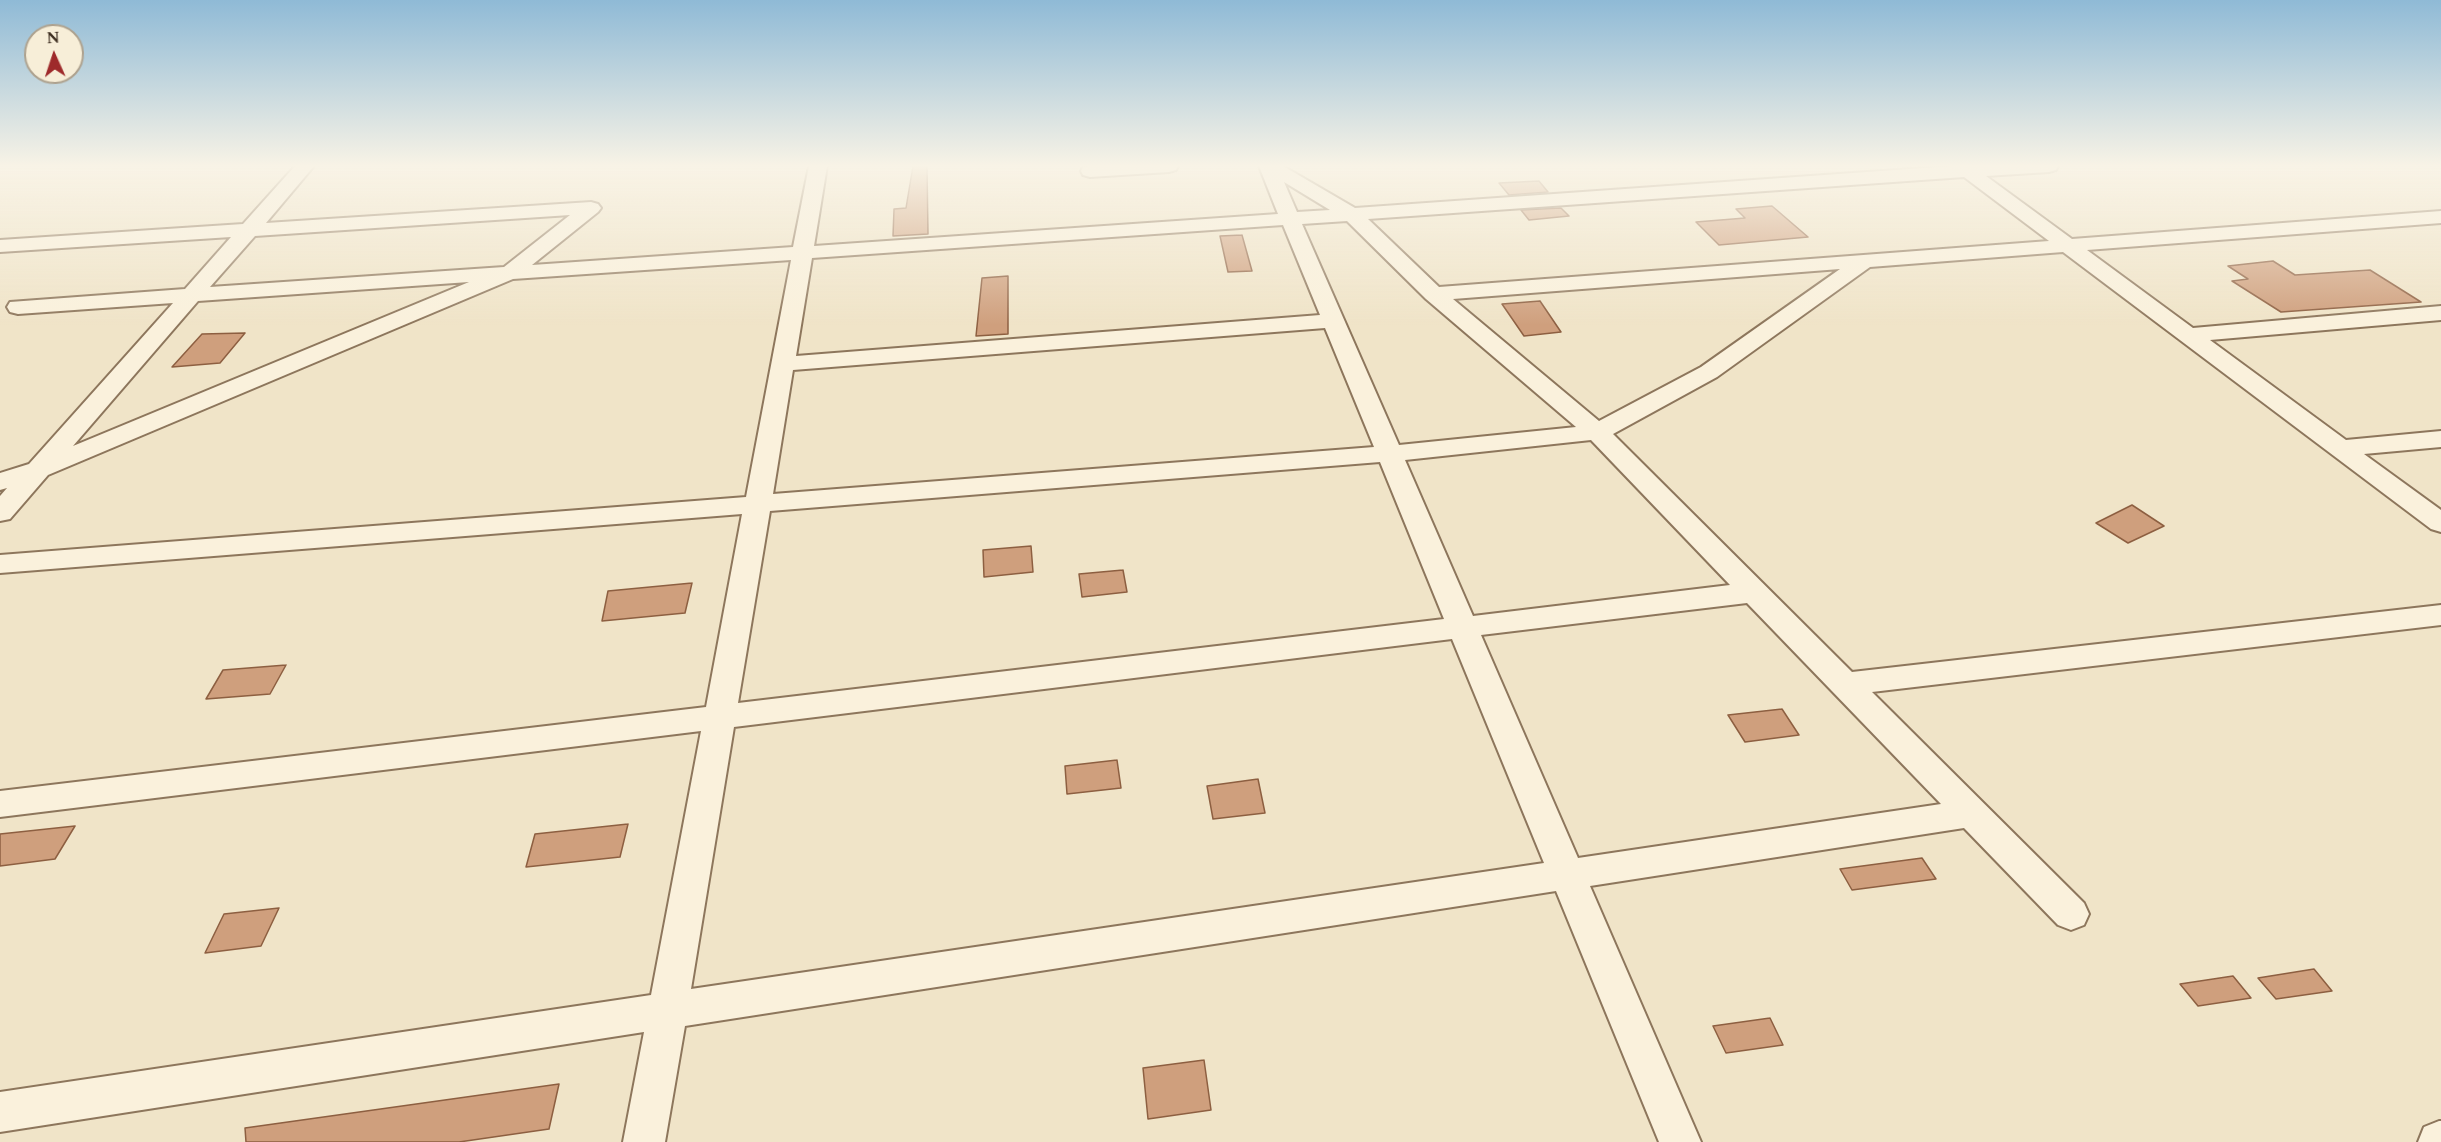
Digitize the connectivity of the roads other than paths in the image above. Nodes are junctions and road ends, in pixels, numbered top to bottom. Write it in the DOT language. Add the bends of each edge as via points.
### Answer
graph roads {
  1 [pos="258,219"];
  2 [pos="429,219"];
  3 [pos="577,219"];
  4 [pos="808,219"];
  5 [pos="1271,219"];
  6 [pos="1291,219"];
  7 [pos="1356,219"];
  8 [pos="2033,219"];
  9 [pos="2410,219"];
  10 [pos="247,232"];
  11 [pos="2068,245"];
  12 [pos="0,246"];
  13 [pos="802,252"];
  14 [pos="1865,261"];
  15 [pos="509,273"];
  16 [pos="1434,294"];
  17 [pos="192,295"];
  18 [pos="18,307"];
  19 [pos="2441,313"];
  20 [pos="1333,321"];
  21 [pos="2188,335"];
  22 [pos="783,364"];
  23 [pos="1597,432"];
  24 [pos="2441,439"];
  25 [pos="2341,448"];
  26 [pos="1389,454"];
  27 [pos="39,469"];
  28 [pos="0,482"];
  29 [pos="757,504"];
  30 [pos="0,513"];
  31 [pos="2441,523"];
  32 [pos="0,564"];
  33 [pos="1754,592"];
  34 [pos="2441,615"];
  35 [pos="1463,628"];
  36 [pos="1844,684"];
  37 [pos="720,717"];
  38 [pos="0,804"];
  39 [pos="1971,813"];
  40 [pos="1567,874"];
  41 [pos="2071,914"];
  42 [pos="667,1011"];
  43 [pos="0,1112"];
  44 [pos="644,1142"];
  45 [pos="1680,1142"];
  1 -- 10 [label="street"];
  2 -- 10 [label="street"];
  3 -- 15 [label="street"];
  4 -- 13 [label="street"];
  5 -- 13 [label="street"];
  6 -- 20 [label="street"];
  7 -- 16 [label="street"];
  8 -- 11 [label="street"];
  9 -- 11 [label="street"];
  10 -- 12 [label="street"];
  10 -- 17 [label="street"];
  11 -- 14 [label="street"];
  11 -- 21 [label="street"];
  13 -- 15 [label="street"];
  13 -- 22 [label="street"];
  14 -- 16 [label="street"];
  14 -- 23 [label="street" via="1709,372"];
  15 -- 17 [label="street"];
  15 -- 27 [label="street"];
  16 -- 23 [label="street"];
  17 -- 18 [label="street"];
  17 -- 27 [label="street"];
  19 -- 21 [label="street"];
  20 -- 22 [label="street"];
  20 -- 26 [label="street"];
  21 -- 25 [label="street"];
  22 -- 29 [label="street"];
  23 -- 26 [label="street"];
  23 -- 33 [label="street"];
  24 -- 25 [label="street"];
  25 -- 31 [label="street"];
  26 -- 29 [label="street"];
  26 -- 35 [label="street"];
  27 -- 28 [label="street"];
  27 -- 30 [label="street"];
  29 -- 32 [label="street"];
  29 -- 37 [label="street"];
  33 -- 35 [label="street"];
  33 -- 36 [label="street"];
  34 -- 36 [label="street"];
  35 -- 37 [label="street"];
  35 -- 40 [label="street"];
  36 -- 39 [label="street"];
  37 -- 38 [label="street"];
  37 -- 42 [label="street"];
  39 -- 40 [label="street"];
  39 -- 41 [label="street"];
  40 -- 42 [label="street"];
  40 -- 45 [label="street"];
  42 -- 43 [label="street"];
  42 -- 44 [label="street"];
}
